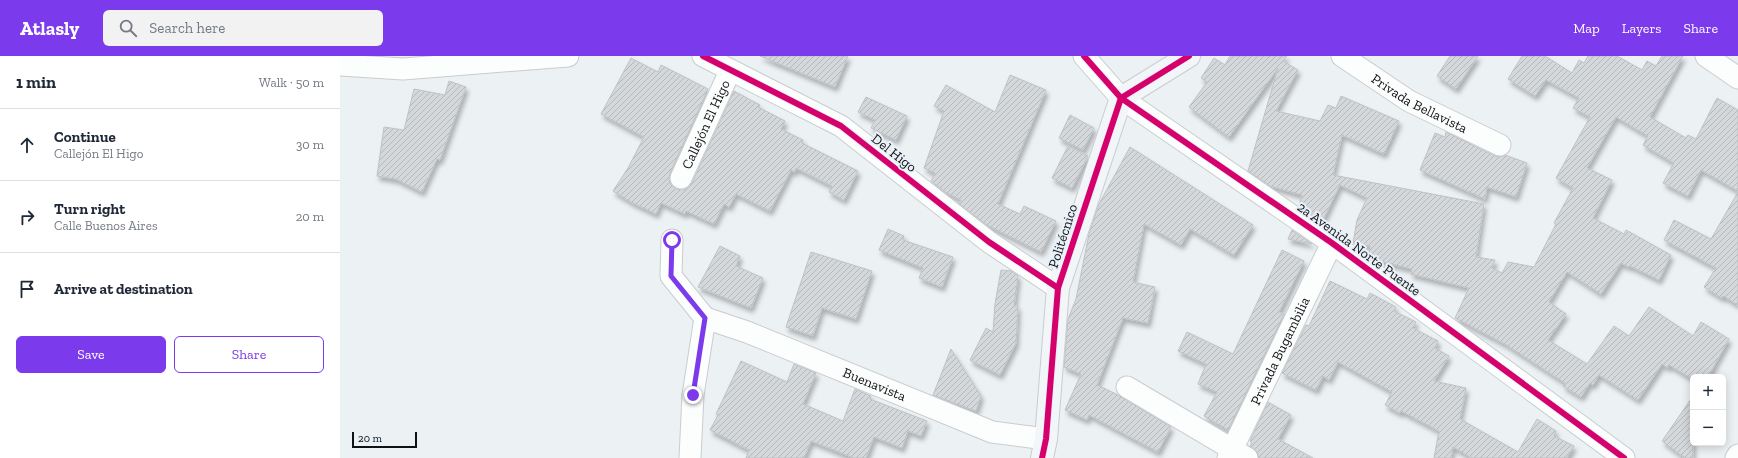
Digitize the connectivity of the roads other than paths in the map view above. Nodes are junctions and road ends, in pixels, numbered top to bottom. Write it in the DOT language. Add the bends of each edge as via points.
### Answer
graph roads {
  1 [pos="568,56"];
  2 [pos="703,56"];
  3 [pos="1084,56"];
  4 [pos="1189,56"];
  5 [pos="1342,56"];
  6 [pos="1706,56"];
  7 [pos="340,65"];
  8 [pos="730,71"];
  9 [pos="1738,78"];
  10 [pos="1121,98"];
  11 [pos="1500,145"];
  12 [pos="681,178"];
  13 [pos="672,240"];
  14 [pos="1332,243"];
  15 [pos="1058,288"];
  16 [pos="705,318"];
  17 [pos="1127,387"];
  18 [pos="1044,448"];
  19 [pos="1235,455"];
  20 [pos="1738,455"];
  21 [pos="690,458"];
  22 [pos="1624,458"];
  23 [pos="1736,458"];
  1 -- 7 [label="street" via="403,69"];
  2 -- 8 [label="street, Del Higo"];
  3 -- 10 [label="street, 2a Avenida Norte Puente"];
  4 -- 10 [label="street"];
  5 -- 11 [label="street, Privada Bellavista" via="1409,101"];
  6 -- 9 [label="street"];
  8 -- 12 [label="street, Callejón El Higo"];
  8 -- 15 [label="street, Del Higo" via="841,126 989,242"];
  10 -- 14 [label="street, 2a Avenida Norte Puente"];
  10 -- 15 [label="street, Politécnico"];
  13 -- 16 [label="street" via="671,276"];
  14 -- 19 [label="street, Privada Bugambilia"];
  14 -- 22 [label="street, 2a Avenida Norte Puente"];
  15 -- 18 [label="street, Politécnico"];
  16 -- 18 [label="street, Buenavista" via="747,332 992,432"];
  16 -- 21 [label="street" via="693,395"];
  17 -- 19 [label="street"];
  20 -- 23 [label="street"];
}
